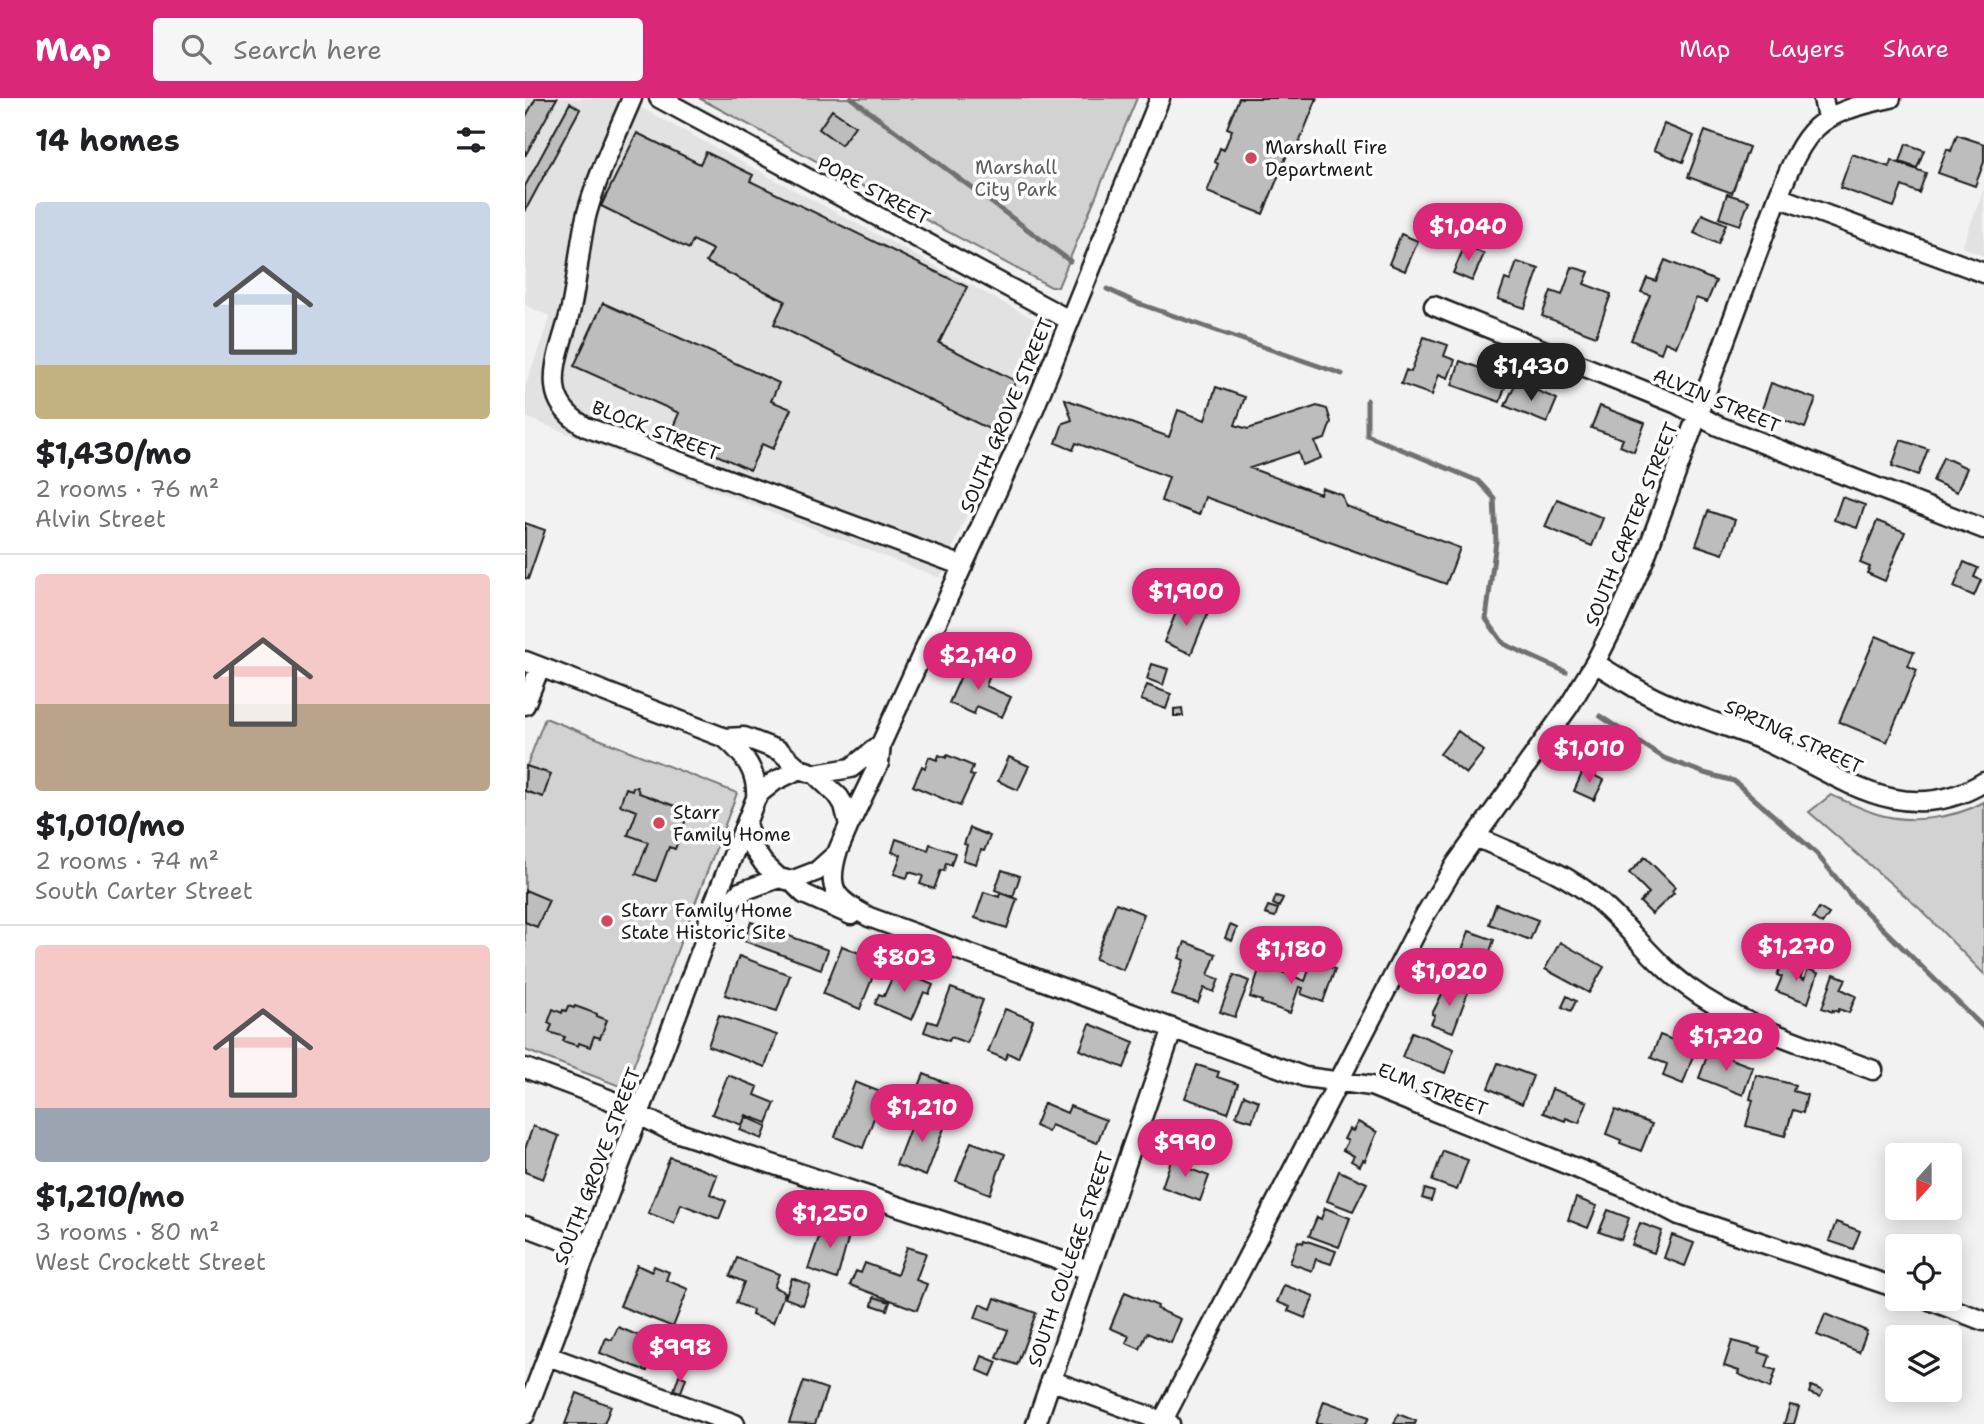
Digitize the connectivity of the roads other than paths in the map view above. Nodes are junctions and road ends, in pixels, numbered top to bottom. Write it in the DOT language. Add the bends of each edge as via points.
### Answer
graph roads {
  1 [pos="632,98"];
  2 [pos="659,98"];
  3 [pos="1160,98"];
  4 [pos="1823,98"];
  5 [pos="1891,98"];
  6 [pos="1828,118"];
  7 [pos="1778,197"];
  8 [pos="1984,273"];
  9 [pos="1434,306"];
  10 [pos="1069,320"];
  11 [pos="1698,416"];
  12 [pos="1984,529"];
  13 [pos="963,566"];
  14 [pos="1595,663"];
  15 [pos="532,664"];
  16 [pos="525,705"];
  17 [pos="726,738"];
  18 [pos="881,744"];
  19 [pos="808,771"];
  20 [pos="1984,782"];
  21 [pos="756,798"];
  22 [pos="746,823"];
  23 [pos="849,825"];
  24 [pos="1476,837"];
  25 [pos="837,853"];
  26 [pos="785,880"];
  27 [pos="869,917"];
  28 [pos="708,932"];
  29 [pos="1173,1028"];
  30 [pos="525,1068"];
  31 [pos="1873,1070"];
  32 [pos="1337,1082"];
  33 [pos="639,1115"];
  34 [pos="525,1226"];
  35 [pos="588,1250"];
  36 [pos="1089,1270"];
  37 [pos="1885,1284"];
  38 [pos="1958,1311"];
  39 [pos="1984,1321"];
  40 [pos="548,1356"];
  41 [pos="1050,1380"];
  42 [pos="525,1415"];
  43 [pos="1165,1423"];
  44 [pos="735,1424"];
  45 [pos="1036,1424"];
  1 -- 13 [label="street, BLOCK STREET" via="595,188 583,232 572,305 555,372 556,390 565,411 586,428"];
  2 -- 10 [label="street, POPE STREET"];
  3 -- 10 [label="street, SOUTH GROVE STREET"];
  4 -- 6 [label="street"];
  5 -- 6 [label="street" via="1848,107"];
  6 -- 7 [label="street, SOUTH CARTER STREET" via="1802,143"];
  7 -- 8 [label="street"];
  7 -- 11 [label="street, SOUTH CARTER STREET"];
  9 -- 11 [label="street, ALVIN STREET"];
  10 -- 13 [label="street, SOUTH GROVE STREET"];
  11 -- 12 [label="street, ALVIN STREET"];
  11 -- 14 [label="street, SOUTH CARTER STREET" via="1644,560"];
  13 -- 18 [label="street, SOUTH GROVE STREET"];
  14 -- 20 [label="street, SPRING STREET" via="1657,699 1762,740 1839,781 1880,796 1924,801 1952,796"];
  14 -- 24 [label="street, SOUTH CARTER STREET"];
  15 -- 16 [label="street"];
  15 -- 17 [label="street"];
  17 -- 19 [label="street" via="744,737 780,751"];
  17 -- 21 [label="street" via="748,762"];
  18 -- 19 [label="street, SOUTH GROVE STREET" via="851,768"];
  18 -- 23 [label="street, SOUTH GROVE STREET" via="879,763"];
  19 -- 21 [label="street" via="775,781"];
  19 -- 23 [label="street" via="839,797"];
  21 -- 22 [label="street"];
  22 -- 26 [label="street" via="758,855"];
  22 -- 28 [label="street, SOUTH GROVE STREET" via="709,915"];
  23 -- 25 [label="street"];
  24 -- 31 [label="street" via="1582,888 1672,974 1720,1007"];
  24 -- 32 [label="street, SOUTH CARTER STREET" via="1436,896"];
  25 -- 26 [label="street" via="817,871"];
  25 -- 27 [label="street, ELM STREET" via="834,890"];
  26 -- 27 [label="street, ELM STREET" via="804,894 852,915"];
  26 -- 28 [label="street, SOUTH GROVE STREET" via="740,892"];
  27 -- 29 [label="street, ELM STREET"];
  28 -- 33 [label="street, SOUTH GROVE STREET"];
  29 -- 32 [label="street, ELM STREET" via="1305,1077"];
  29 -- 36 [label="street, SOUTH COLLEGE STREET"];
  30 -- 33 [label="street"];
  32 -- 37 [label="street, ELM STREET" via="1371,1086 1631,1190 1697,1222"];
  32 -- 43 [label="street, SOUTH CARTER STREET"];
  33 -- 35 [label="street, SOUTH GROVE STREET"];
  33 -- 36 [label="street" via="667,1129"];
  34 -- 35 [label="street"];
  35 -- 40 [label="street, SOUTH GROVE STREET"];
  36 -- 41 [label="street, SOUTH COLLEGE STREET"];
  38 -- 39 [label="street"];
  40 -- 42 [label="street, SOUTH GROVE STREET"];
  40 -- 44 [label="street"];
  41 -- 43 [label="street"];
  41 -- 45 [label="street, SOUTH COLLEGE STREET"];
}
